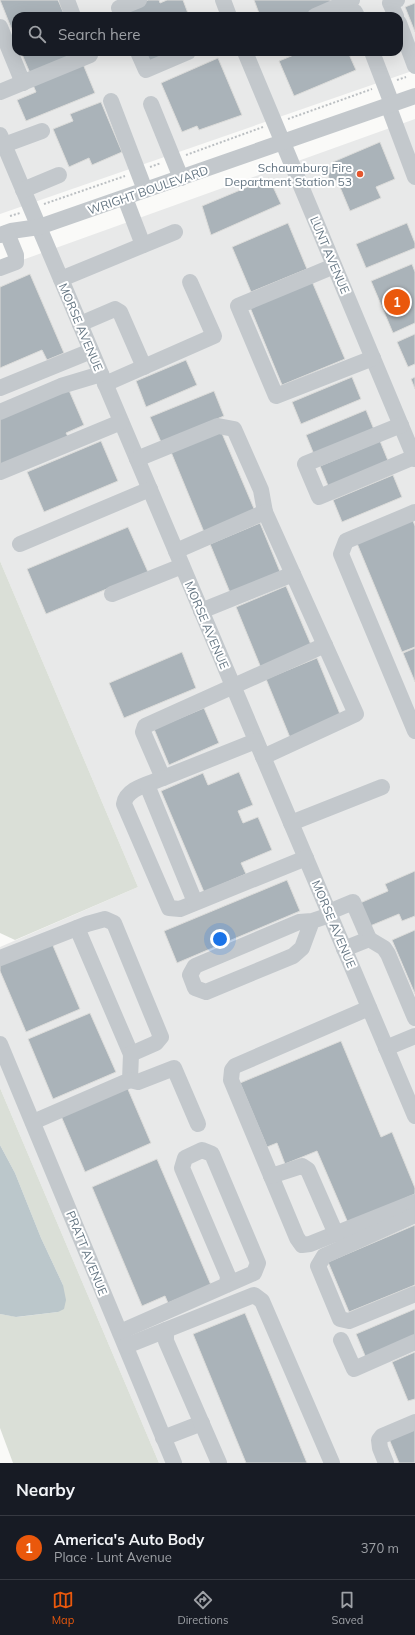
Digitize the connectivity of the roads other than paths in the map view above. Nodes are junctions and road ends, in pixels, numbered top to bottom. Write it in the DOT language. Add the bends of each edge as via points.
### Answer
graph roads {
  1 [pos="67,0"];
  2 [pos="139,0"];
  3 [pos="223,0"];
  4 [pos="352,0"];
  5 [pos="72,12"];
  6 [pos="121,12"];
  7 [pos="228,12"];
  8 [pos="324,12"];
  9 [pos="0,27"];
  10 [pos="403,39"];
  11 [pos="88,56"];
  12 [pos="140,56"];
  13 [pos="179,56"];
  14 [pos="251,56"];
  15 [pos="374,56"];
  16 [pos="411,71"];
  17 [pos="23,83"];
  18 [pos="0,92"];
  19 [pos="414,99"];
  20 [pos="111,102"];
  21 [pos="151,104"];
  22 [pos="390,104"];
  23 [pos="42,131"];
  24 [pos="2,140"];
  25 [pos="283,143"];
  26 [pos="59,175"];
  27 [pos="181,178"];
  28 [pos="415,178"];
  29 [pos="23,190"];
  30 [pos="145,190"];
  31 [pos="125,198"];
  32 [pos="39,227"];
  33 [pos="175,232"];
  34 [pos="5,236"];
  35 [pos="143,246"];
  36 [pos="334,266"];
  37 [pos="0,268"];
  38 [pos="61,279"];
  39 [pos="190,282"];
  40 [pos="80,324"];
  41 [pos="91,351"];
  42 [pos="373,358"];
  43 [pos="144,367"];
  44 [pos="103,379"];
  45 [pos="0,388"];
  46 [pos="0,412"];
  47 [pos="121,422"];
  48 [pos="407,433"];
  49 [pos="415,458"];
  50 [pos="137,459"];
  51 [pos="0,472"];
  52 [pos="150,489"];
  53 [pos="265,512"];
  54 [pos="415,512"];
  55 [pos="20,544"];
  56 [pos="176,551"];
  57 [pos="182,566"];
  58 [pos="293,574"];
  59 [pos="112,594"];
  60 [pos="201,611"];
  61 [pos="325,645"];
  62 [pos="233,686"];
  63 [pos="415,731"];
  64 [pos="256,741"];
  65 [pos="263,757"];
  66 [pos="163,778"];
  67 [pos="147,785"];
  68 [pos="382,787"];
  69 [pos="291,823"];
  70 [pos="306,858"];
  71 [pos="195,902"];
  72 [pos="329,913"];
  73 [pos="312,922"];
  74 [pos="78,928"];
  75 [pos="369,939"];
  76 [pos="344,949"];
  77 [pos="0,958"];
  78 [pos="369,1008"];
  79 [pos="415,1018"];
  80 [pos="415,1036"];
  81 [pos="0,1044"];
  82 [pos="386,1048"];
  83 [pos="131,1054"];
  84 [pos="130,1080"];
  85 [pos="414,1111"];
  86 [pos="33,1122"];
  87 [pos="198,1124"];
  88 [pos="271,1176"];
  89 [pos="415,1202"];
  90 [pos="415,1215"];
  91 [pos="336,1234"];
  92 [pos="227,1285"];
  93 [pos="415,1294"];
  94 [pos="166,1330"];
  95 [pos="123,1339"];
  96 [pos="341,1340"];
  97 [pos="415,1342"];
  98 [pos="415,1422"];
  99 [pos="202,1423"];
  100 [pos="163,1438"];
  101 [pos="174,1463"];
  102 [pos="219,1463"];
  103 [pos="332,1463"];
  104 [pos="386,1463"];
  1 -- 5 [label="street"];
  2 -- 6 [label="street" via="119,8"];
  3 -- 7 [label="street"];
  4 -- 8 [label="street"];
  9 -- 17 [label="street"];
  10 -- 16 [label="street"];
  11 -- 17 [label="street"];
  12 -- 13 [label="street" via="146,70"];
  14 -- 25 [label="street, LUNT AVENUE"];
  15 -- 22 [label="street"];
  17 -- 18 [label="street"];
  19 -- 22 [label="street, WRIGHT BOULEVARD"];
  20 -- 30 [label="street"];
  21 -- 27 [label="street"];
  22 -- 25 [label="street, WRIGHT BOULEVARD"];
  22 -- 28 [label="street"];
  23 -- 24 [label="street"];
  24 -- 29 [label="street, MORSE AVENUE"];
  25 -- 27 [label="street, WRIGHT BOULEVARD"];
  25 -- 36 [label="street, LUNT AVENUE"];
  26 -- 29 [label="street"];
  27 -- 30 [label="street, WRIGHT BOULEVARD"];
  29 -- 32 [label="street, MORSE AVENUE"];
  30 -- 31 [label="street, WRIGHT BOULEVARD"];
  31 -- 32 [label="street, WRIGHT BOULEVARD"];
  31 -- 35 [label="street"];
  32 -- 34 [label="street, WRIGHT BOULEVARD"];
  32 -- 38 [label="street, MORSE AVENUE"];
  33 -- 35 [label="street"];
  34 -- 37 [label="street" via="16,255 16,262"];
  35 -- 38 [label="street"];
  36 -- 42 [label="street, LUNT AVENUE"];
  36 -- 42 [label="street" via="238,306 270,382 276,396"];
  38 -- 40 [label="street, MORSE AVENUE"];
  39 -- 43 [label="street" via="214,336"];
  40 -- 41 [label="street, MORSE AVENUE"];
  40 -- 43 [label="street" via="115,309 120,312"];
  41 -- 44 [label="street, MORSE AVENUE"];
  41 -- 45 [label="street"];
  42 -- 48 [label="street, LUNT AVENUE"];
  43 -- 44 [label="street"];
  44 -- 46 [label="street" via="61,386"];
  44 -- 47 [label="street, MORSE AVENUE"];
  47 -- 50 [label="street, MORSE AVENUE"];
  47 -- 51 [label="street"];
  48 -- 49 [label="street, LUNT AVENUE"];
  48 -- 49 [label="street" via="305,464 319,496"];
  50 -- 52 [label="street, MORSE AVENUE"];
  50 -- 53 [label="street" via="218,426 234,429 261,490"];
  52 -- 55 [label="street"];
  52 -- 56 [label="street, MORSE AVENUE"];
  53 -- 56 [label="street"];
  53 -- 58 [label="street"];
  54 -- 63 [label="street" via="346,541 341,554"];
  56 -- 57 [label="street, MORSE AVENUE"];
  57 -- 59 [label="street"];
  57 -- 60 [label="street, MORSE AVENUE"];
  58 -- 60 [label="street"];
  58 -- 61 [label="street"];
  60 -- 62 [label="street, MORSE AVENUE"];
  61 -- 62 [label="street"];
  61 -- 65 [label="street" via="356,714"];
  62 -- 64 [label="street, MORSE AVENUE"];
  62 -- 66 [label="street" via="144,727 143,732"];
  64 -- 65 [label="street, MORSE AVENUE"];
  64 -- 66 [label="street"];
  65 -- 69 [label="street, MORSE AVENUE"];
  66 -- 67 [label="street"];
  67 -- 71 [label="street"];
  67 -- 71 [label="street" via="125,797 124,804 169,908 180,909"];
  68 -- 69 [label="street"];
  69 -- 70 [label="street, MORSE AVENUE"];
  70 -- 71 [label="street"];
  70 -- 72 [label="street, MORSE AVENUE"];
  72 -- 73 [label="street"];
  72 -- 75 [label="street" via="353,902"];
  72 -- 76 [label="street, MORSE AVENUE"];
  73 -- 73 [label="street" via="299,922 195,966 190,975 195,988 206,992 293,956 302,948"];
  74 -- 77 [label="street"];
  74 -- 83 [label="street"];
  74 -- 83 [label="street" via="105,918 114,923 117,930 161,1037 156,1043"];
  75 -- 76 [label="street"];
  75 -- 79 [label="street" via="384,948 388,954"];
  76 -- 78 [label="street, MORSE AVENUE"];
  78 -- 82 [label="street, MORSE AVENUE"];
  78 -- 88 [label="street" via="235,1066 232,1070 231,1080"];
  80 -- 82 [label="street"];
  81 -- 86 [label="street, PRATT AVENUE"];
  82 -- 85 [label="street, MORSE AVENUE"];
  83 -- 84 [label="street"];
  84 -- 86 [label="street"];
  84 -- 87 [label="street" via="138,1082 174,1068"];
  86 -- 95 [label="street, PRATT AVENUE"];
  88 -- 91 [label="street" via="302,1166 308,1170"];
  88 -- 91 [label="street" via="297,1238 302,1244 310,1244"];
  89 -- 91 [label="street"];
  90 -- 93 [label="street" via="324,1256 318,1266 340,1319 349,1321"];
  92 -- 92 [label="street" via="254,1273 258,1263 212,1154 202,1150 184,1158 182,1168 228,1276"];
  92 -- 95 [label="street"];
  94 -- 95 [label="street"];
  94 -- 99 [label="street" via="166,1341"];
  94 -- 103 [label="street" via="254,1295 262,1301"];
  95 -- 100 [label="street, PRATT AVENUE"];
  96 -- 97 [label="street" via="354,1369"];
  98 -- 104 [label="street" via="382,1436 379,1440"];
  99 -- 100 [label="street"];
  99 -- 102 [label="street"];
  100 -- 101 [label="street, PRATT AVENUE"];
}
